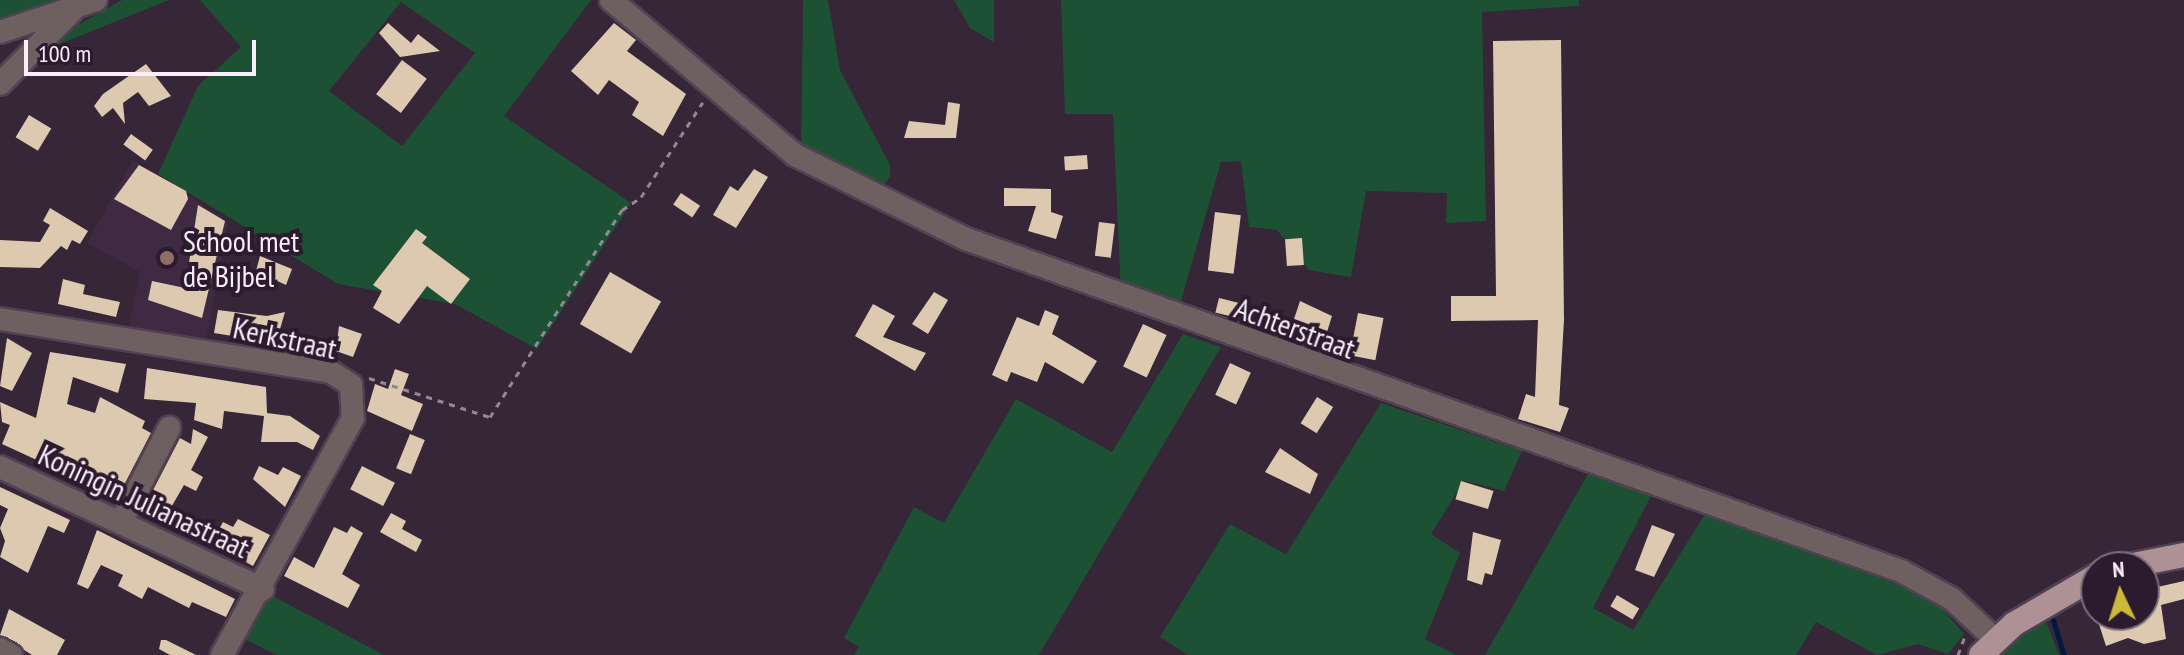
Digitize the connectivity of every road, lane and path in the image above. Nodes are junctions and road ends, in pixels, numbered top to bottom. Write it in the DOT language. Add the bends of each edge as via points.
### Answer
graph roads {
  1 [pos="96,0"];
  2 [pos="611,0"];
  3 [pos="72,11"];
  4 [pos="0,32"];
  5 [pos="0,84"];
  6 [pos="713,87"];
  7 [pos="0,319"];
  8 [pos="351,385"];
  9 [pos="169,428"];
  10 [pos="0,467"];
  11 [pos="121,522"];
  12 [pos="2184,555"];
  13 [pos="2160,560"];
  14 [pos="2080,587"];
  15 [pos="263,589"];
  16 [pos="1988,647"];
  17 [pos="0,649"];
  18 [pos="11,655"];
  19 [pos="222,655"];
  1 -- 3 [label="street"];
  2 -- 6 [label="street, Achterstraat"];
  3 -- 4 [label="street"];
  3 -- 5 [label="street"];
  6 -- 8 [label="path" via="641,197 622,210 490,417 373,376"];
  6 -- 16 [label="street, Achterstraat" via="820,172 966,239 1901,571 1952,599"];
  7 -- 8 [label="street, Kerkstraat" via="331,372"];
  8 -- 15 [label="street, Kerkstraat" via="353,418"];
  9 -- 11 [label="street"];
  10 -- 11 [label="street, Koningin Julianastraat"];
  11 -- 15 [label="street, Koningin Julianastraat"];
  12 -- 13 [label="main road"];
  14 -- 16 [label="main road"];
  15 -- 19 [label="street, Kerkstraat"];
  17 -- 18 [label="street"];
}
